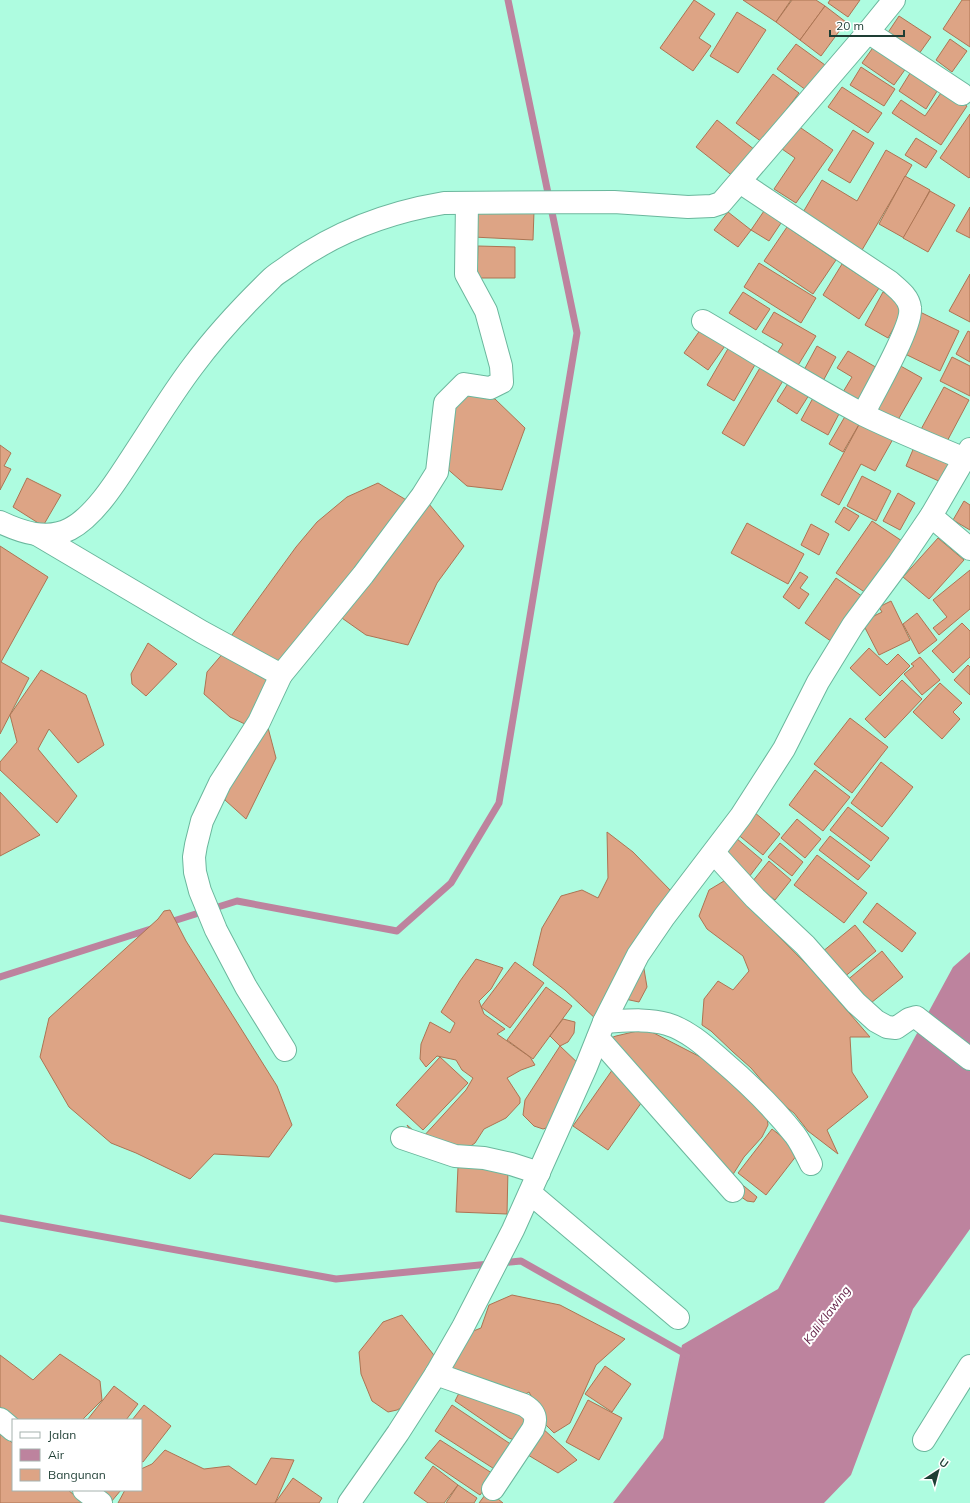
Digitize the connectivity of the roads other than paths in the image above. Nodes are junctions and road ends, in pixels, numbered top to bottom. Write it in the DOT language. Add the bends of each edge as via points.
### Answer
graph roads {
  1 [pos="893,0"];
  2 [pos="868,32"];
  3 [pos="962,94"];
  4 [pos="740,182"];
  5 [pos="467,203"];
  6 [pos="703,321"];
  7 [pos="863,414"];
  8 [pos="967,454"];
  9 [pos="931,516"];
  10 [pos="0,522"];
  11 [pos="38,535"];
  12 [pos="970,549"];
  13 [pos="281,675"];
  14 [pos="714,853"];
  15 [pos="601,1030"];
  16 [pos="285,1050"];
  17 [pos="970,1059"];
  18 [pos="402,1138"];
  19 [pos="811,1164"];
  20 [pos="539,1173"];
  21 [pos="733,1191"];
  22 [pos="530,1193"];
  23 [pos="678,1318"];
  24 [pos="970,1366"];
  25 [pos="436,1374"];
  26 [pos="0,1419"];
  27 [pos="12,1429"];
  28 [pos="924,1440"];
  29 [pos="493,1489"];
  30 [pos="85,1491"];
  31 [pos="101,1503"];
  32 [pos="349,1503"];
  1 -- 2 [label="street"];
  2 -- 3 [label="street"];
  2 -- 4 [label="street"];
  4 -- 5 [label="street" via="721,204 712,206 614,202"];
  4 -- 7 [label="street" via="890,282 909,303 910,318 901,341"];
  5 -- 11 [label="street" via="420,207 360,226 307,253 273,277 219,334 193,367 107,494 94,509 70,529 59,534"];
  5 -- 13 [label="street" via="466,274 486,311 502,366 502,382 490,388 464,384 445,403 437,472 363,576"];
  6 -- 7 [label="street"];
  7 -- 8 [label="street" via="886,425"];
  8 -- 9 [label="street"];
  9 -- 12 [label="street"];
  9 -- 14 [label="street" via="853,625 818,682 784,749"];
  10 -- 11 [label="street"];
  11 -- 13 [label="street" via="202,632"];
  13 -- 16 [label="street" via="259,722 220,783 202,821 196,845 195,872 216,930 246,987"];
  14 -- 15 [label="street" via="641,949"];
  14 -- 17 [label="street" via="876,1021 887,1027 896,1028 916,1017"];
  15 -- 19 [label="street" via="637,1020 677,1027 741,1077 796,1136"];
  15 -- 20 [label="street"];
  15 -- 21 [label="street"];
  18 -- 20 [label="street" via="456,1156 484,1158"];
  20 -- 22 [label="street"];
  22 -- 23 [label="street"];
  22 -- 25 [label="street" via="489,1277"];
  24 -- 28 [label="street"];
  25 -- 29 [label="street" via="524,1405 535,1415 536,1423 533,1429"];
  25 -- 32 [label="street"];
  26 -- 27 [label="street"];
  30 -- 31 [label="street"];
}
